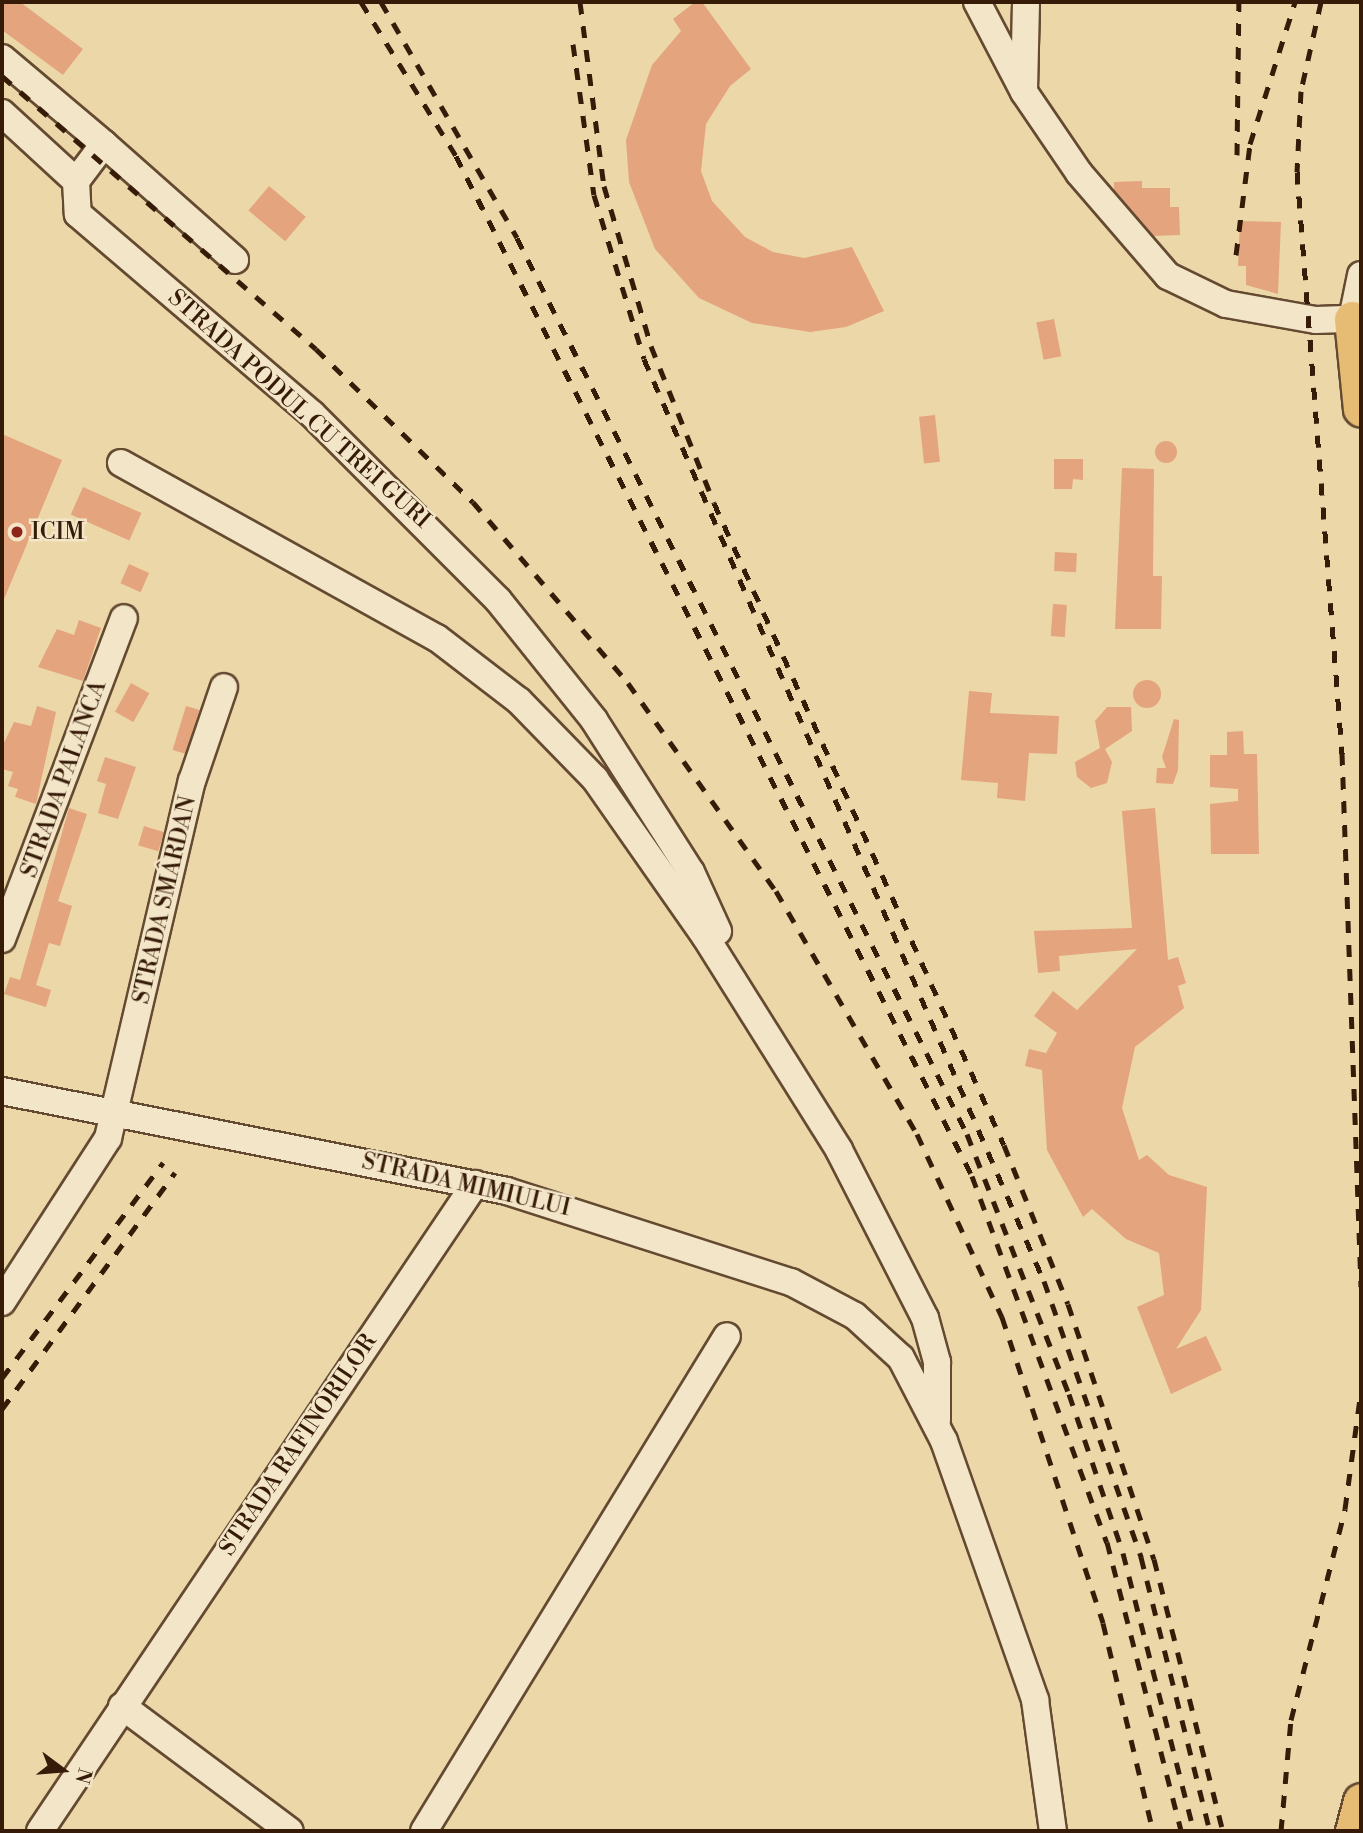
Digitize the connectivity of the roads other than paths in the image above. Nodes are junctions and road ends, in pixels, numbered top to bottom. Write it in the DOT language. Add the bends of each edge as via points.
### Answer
graph roads {
  1 [pos="1026,2"];
  2 [pos="975,4"];
  3 [pos="2,58"];
  4 [pos="1024,92"];
  5 [pos="2,113"];
  6 [pos="104,144"];
  7 [pos="76,183"];
  8 [pos="235,260"];
  9 [pos="1361,275"];
  10 [pos="1352,319"];
  11 [pos="1358,373"];
  12 [pos="1361,409"];
  13 [pos="121,463"];
  14 [pos="124,618"];
  15 [pos="224,687"];
  16 [pos="2,939"];
  17 [pos="751,1006"];
  18 [pos="2,1091"];
  19 [pos="116,1115"];
  20 [pos="475,1184"];
  21 [pos="2,1302"];
  22 [pos="727,1336"];
  23 [pos="936,1423"];
  24 [pos="122,1706"];
  25 [pos="1361,1801"];
  26 [pos="40,1831"];
  27 [pos="289,1831"];
  28 [pos="424,1831"];
  29 [pos="1053,1831"];
  30 [pos="1353,1831"];
  1 -- 4 [label="street"];
  2 -- 4 [label="street"];
  3 -- 6 [label="street"];
  4 -- 10 [label="street" via="1100,202 1168,276 1226,304 1303,319"];
  5 -- 7 [label="street"];
  6 -- 7 [label="street"];
  6 -- 8 [label="street"];
  7 -- 17 [label="street, STRADA PODUL CU TREI GURI" via="78,214 312,414 498,600 594,720 691,872"];
  9 -- 10 [label="street"];
  10 -- 11 [label="main road"];
  11 -- 12 [label="main road"];
  13 -- 17 [label="street, STRADA PODUL CU TREI GURI" via="437,638 519,701 595,779"];
  14 -- 16 [label="street, STRADA PALANCA"];
  15 -- 19 [label="street, STRADA SMÂRDAN" via="180,828"];
  17 -- 23 [label="street, STRADA PODUL CU TREI GURI" via="839,1150 925,1318 937,1362"];
  18 -- 19 [label="street, STRADA MIMIULUI"];
  19 -- 20 [label="street, STRADA MIMIULUI"];
  19 -- 21 [label="street, STRADA SMÂRDAN" via="85,1179"];
  20 -- 23 [label="street, STRADA MIMIULUI" via="584,1212 791,1282 855,1316 901,1359"];
  20 -- 24 [label="street, STRADA RAFINORILOR"];
  22 -- 28 [label="street"];
  23 -- 29 [label="street" via="1035,1700"];
  24 -- 26 [label="street, STRADA RAFINORILOR"];
  24 -- 27 [label="street"];
  25 -- 30 [label="main road"];
}
